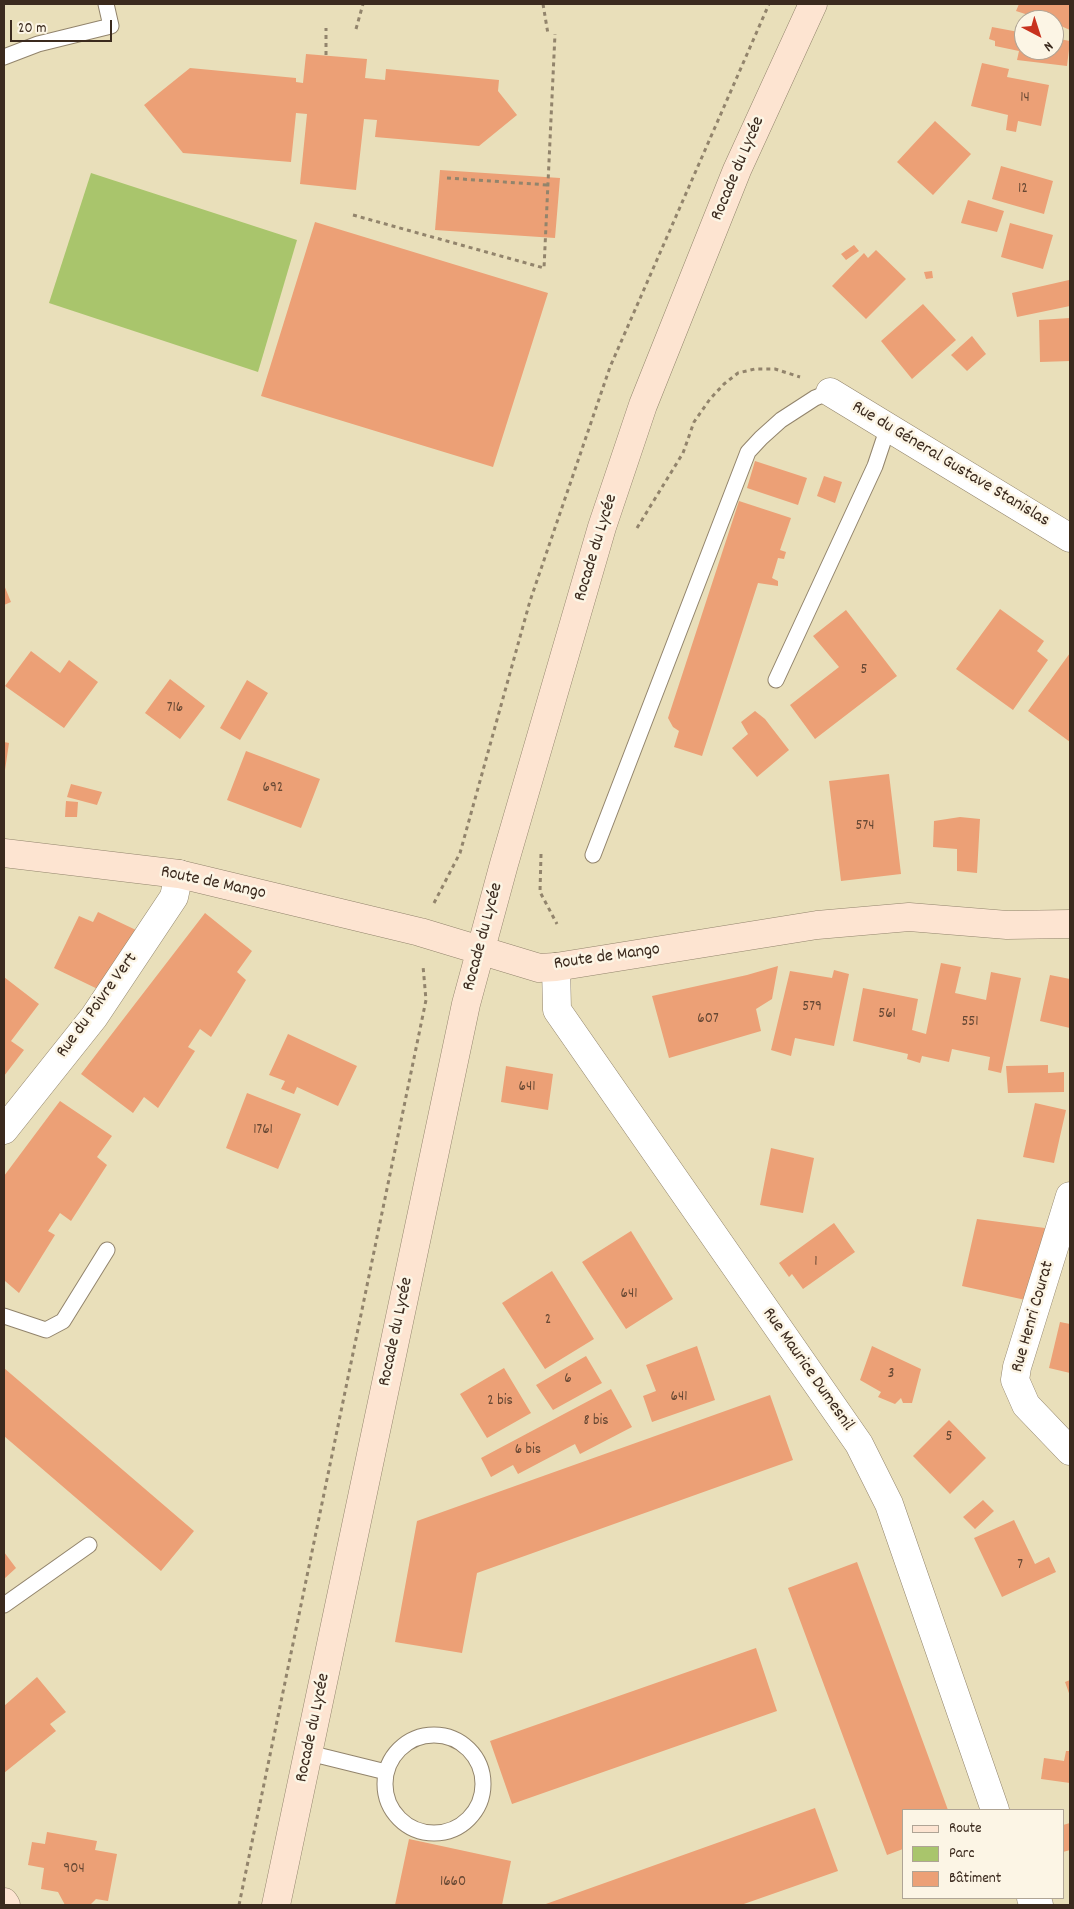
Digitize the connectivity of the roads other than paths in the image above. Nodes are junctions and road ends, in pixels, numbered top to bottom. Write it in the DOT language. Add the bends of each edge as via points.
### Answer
graph roads {
  1 [pos="106,4"];
  2 [pos="813,4"];
  3 [pos="4,57"];
  4 [pos="830,392"];
  5 [pos="888,427"];
  6 [pos="1068,527"];
  7 [pos="776,680"];
  8 [pos="4,853"];
  9 [pos="593,855"];
  10 [pos="179,874"];
  11 [pos="1070,924"];
  12 [pos="480,950"];
  13 [pos="556,967"];
  14 [pos="4,1130"];
  15 [pos="1070,1196"];
  16 [pos="107,1250"];
  17 [pos="4,1316"];
  18 [pos="1070,1450"];
  19 [pos="89,1545"];
  20 [pos="4,1605"];
  21 [pos="309,1753"];
  22 [pos="386,1772"];
  23 [pos="995,1809"];
  24 [pos="4,1902"];
  25 [pos="6,1905"];
  26 [pos="276,1905"];
  1 -- 3 [label="lane" via="111,26 38,44"];
  2 -- 12 [label="main road, Rocade du Lycée" via="737,170 643,405 602,527"];
  4 -- 5 [label="street, Rue du Géneral Gustave Stanislas"];
  4 -- 9 [label="lane" via="781,420 748,452"];
  5 -- 6 [label="street, Rue du Géneral Gustave Stanislas"];
  5 -- 7 [label="lane" via="875,466"];
  8 -- 10 [label="main road, Route de Mango"];
  10 -- 12 [label="main road, Route de Mango" via="420,932"];
  10 -- 14 [label="street, Rue du Poivre Vert" via="174,897 94,1017"];
  11 -- 13 [label="main road, Route de Mango" via="1007,925 909,917 817,925"];
  12 -- 13 [label="main road, Route de Mango" via="539,968"];
  12 -- 21 [label="main road, Rocade du Lycée"];
  13 -- 23 [label="street, Rue Maurice Dumesnil" via="557,1010 859,1444 889,1504"];
  15 -- 18 [label="street, Rue Henri Courat" via="1015,1380 1026,1405"];
  16 -- 17 [label="lane" via="63,1321 46,1330"];
  19 -- 20 [label="lane"];
  21 -- 22 [label="lane"];
  21 -- 26 [label="main road, Rocade du Lycée"];
  22 -- 22 [label="lane" via="384,1787 396,1816 423,1832 439,1833 468,1820 478,1808 483,1791 483,1774 477,1759 467,1746 452,1737 436,1734 419,1736 392,1756"];
  24 -- 25 [label="main road"];
}
